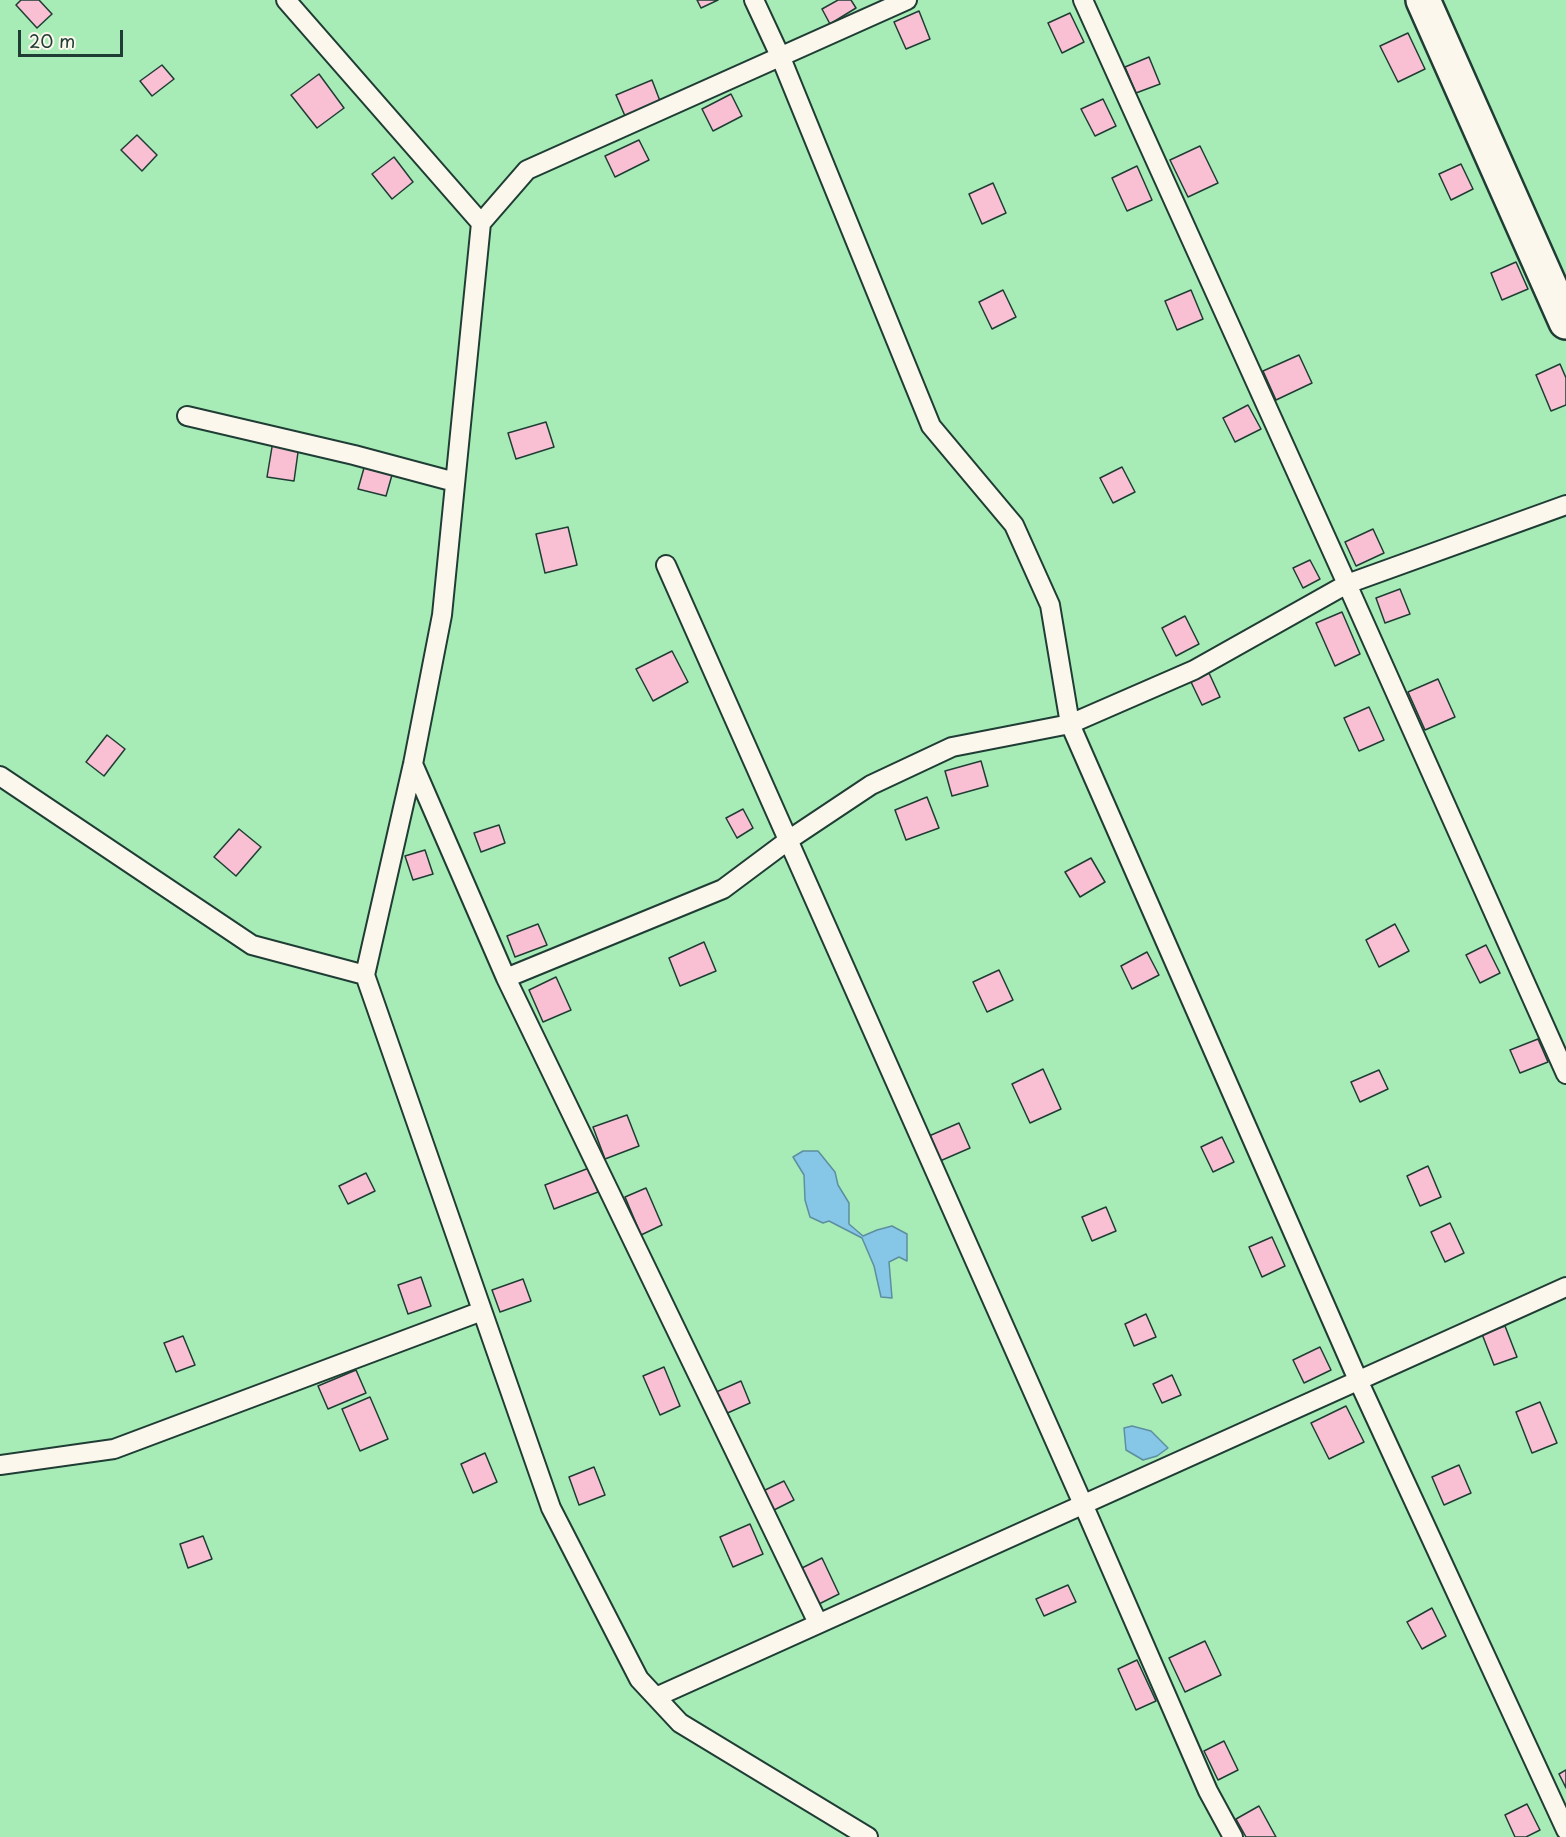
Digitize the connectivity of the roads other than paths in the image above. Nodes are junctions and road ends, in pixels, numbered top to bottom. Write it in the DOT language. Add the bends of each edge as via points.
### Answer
graph roads {
  1 [pos="286,0"];
  2 [pos="754,0"];
  3 [pos="907,0"];
  4 [pos="1083,0"];
  5 [pos="1424,0"];
  6 [pos="781,58"];
  7 [pos="481,223"];
  8 [pos="1566,322"];
  9 [pos="187,416"];
  10 [pos="455,482"];
  11 [pos="1566,505"];
  12 [pos="666,565"];
  13 [pos="1347,584"];
  14 [pos="1070,724"];
  15 [pos="413,764"];
  16 [pos="2,781"];
  17 [pos="790,839"];
  18 [pos="365,975"];
  19 [pos="506,978"];
  20 [pos="1566,1074"];
  21 [pos="1566,1287"];
  22 [pos="482,1311"];
  23 [pos="1358,1380"];
  24 [pos="0,1465"];
  25 [pos="1083,1504"];
  26 [pos="818,1623"];
  27 [pos="656,1697"];
  28 [pos="1566,1830"];
  29 [pos="868,1837"];
  30 [pos="1233,1837"];
  1 -- 7 [label="lane"];
  2 -- 6 [label="lane"];
  3 -- 6 [label="lane"];
  4 -- 13 [label="lane"];
  5 -- 8 [label="street"];
  6 -- 7 [label="lane" via="527,170"];
  6 -- 14 [label="lane" via="931,426 1014,525 1050,604"];
  7 -- 10 [label="lane"];
  9 -- 10 [label="lane"];
  10 -- 15 [label="lane" via="442,615"];
  11 -- 13 [label="lane"];
  12 -- 17 [label="lane"];
  13 -- 14 [label="lane" via="1194,669"];
  13 -- 20 [label="lane"];
  14 -- 17 [label="lane" via="952,747 870,785"];
  14 -- 23 [label="lane"];
  15 -- 18 [label="lane"];
  15 -- 19 [label="lane"];
  16 -- 18 [label="lane" via="252,945"];
  17 -- 19 [label="lane" via="723,889"];
  17 -- 25 [label="lane"];
  18 -- 22 [label="lane"];
  19 -- 26 [label="lane"];
  21 -- 23 [label="lane"];
  22 -- 24 [label="lane" via="114,1449"];
  22 -- 27 [label="lane" via="551,1508 639,1679"];
  23 -- 25 [label="lane"];
  23 -- 28 [label="lane"];
  25 -- 26 [label="lane"];
  25 -- 30 [label="lane" via="1208,1791"];
  26 -- 27 [label="lane"];
  27 -- 29 [label="lane" via="680,1723"];
}
